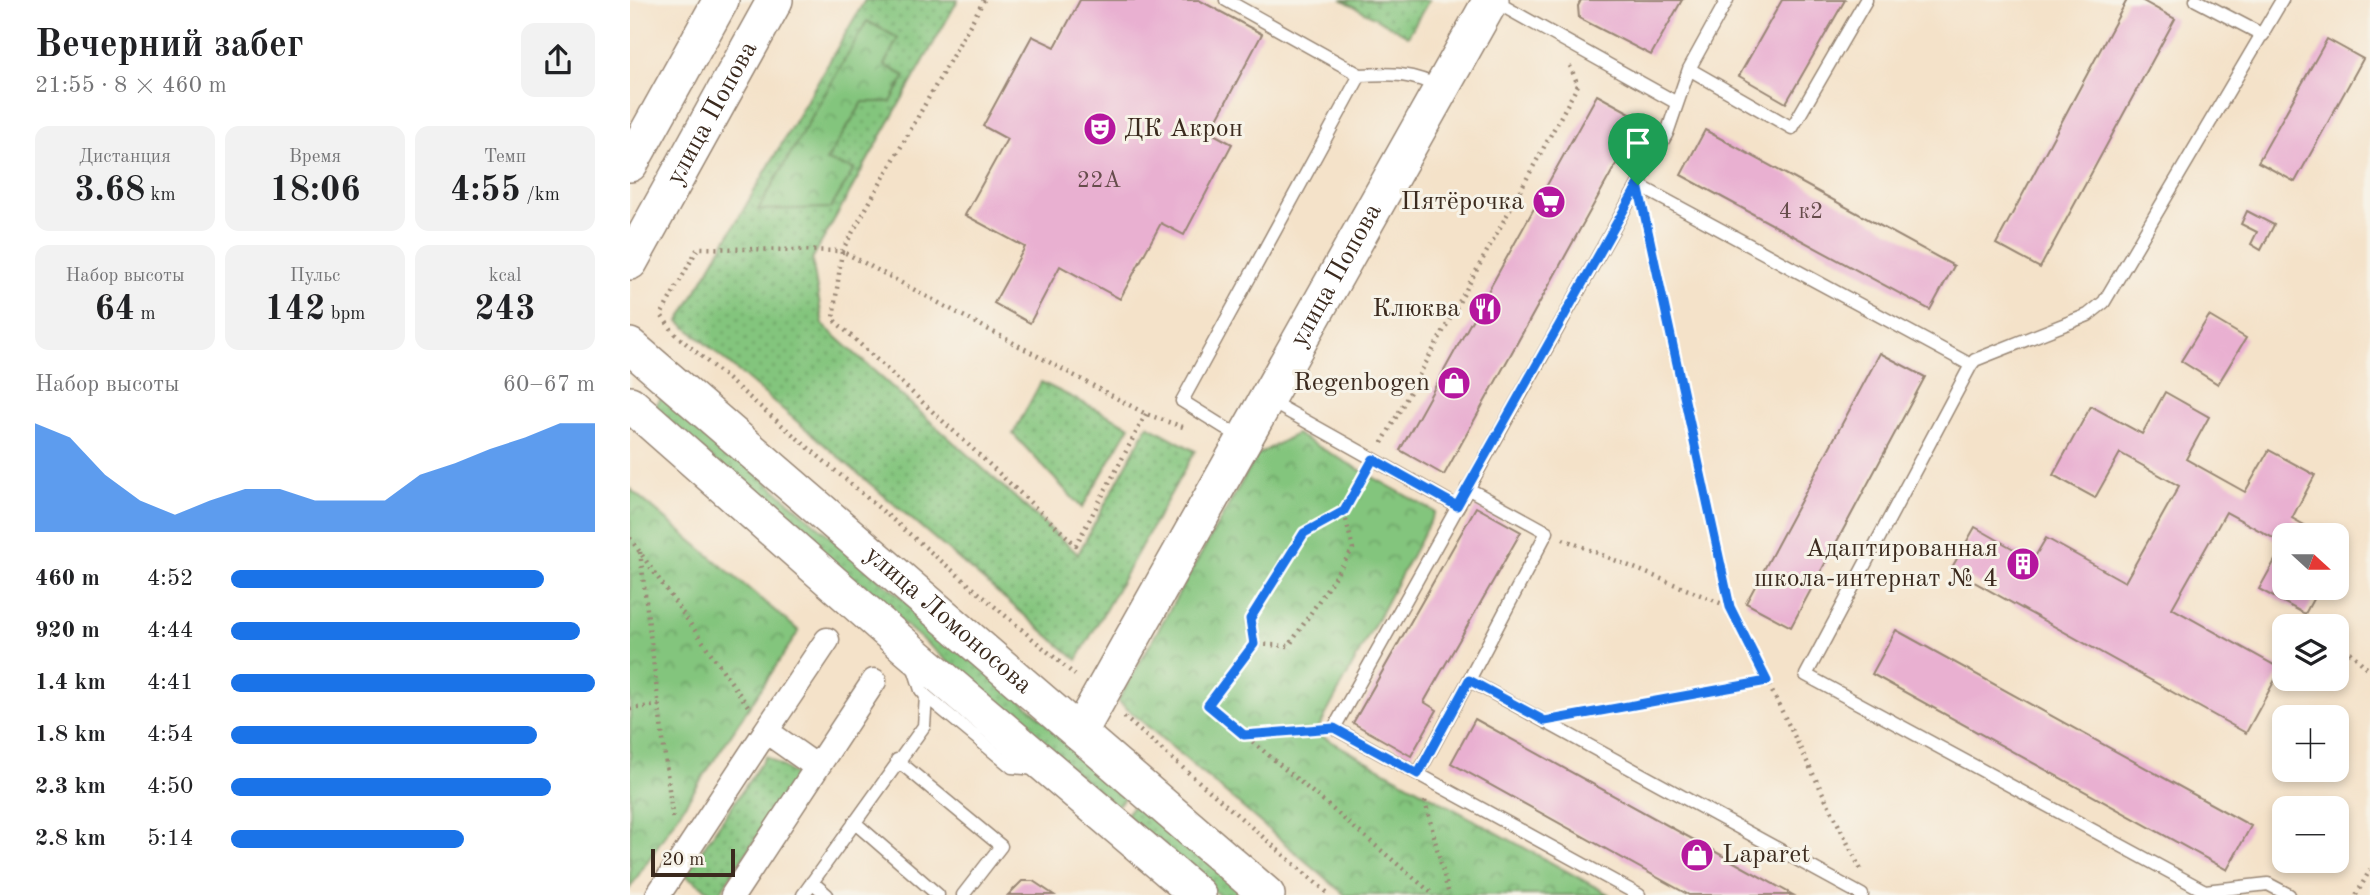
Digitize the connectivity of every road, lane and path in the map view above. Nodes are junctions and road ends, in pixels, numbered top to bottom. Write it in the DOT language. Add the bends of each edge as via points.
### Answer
graph roads {
  1 [pos="721,0"];
  2 [pos="775,0"];
  3 [pos="984,0"];
  4 [pos="1226,0"];
  5 [pos="1492,0"];
  6 [pos="1727,0"];
  7 [pos="1866,0"];
  8 [pos="2196,0"];
  9 [pos="2282,0"];
  10 [pos="2263,35"];
  11 [pos="1556,36"];
  12 [pos="1689,69"];
  13 [pos="1360,75"];
  14 [pos="1441,88"];
  15 [pos="1677,103"];
  16 [pos="630,164"];
  17 [pos="1638,185"];
  18 [pos="842,251"];
  19 [pos="630,262"];
  20 [pos="630,346"];
  21 [pos="1970,365"];
  22 [pos="1266,399"];
  23 [pos="630,404"];
  24 [pos="1146,414"];
  25 [pos="1194,431"];
  26 [pos="1243,439"];
  27 [pos="1373,459"];
  28 [pos="1467,488"];
  29 [pos="1457,506"];
  30 [pos="1344,511"];
  31 [pos="1547,532"];
  32 [pos="630,538"];
  33 [pos="640,552"];
  34 [pos="1730,607"];
  35 [pos="827,640"];
  36 [pos="1254,644"];
  37 [pos="907,648"];
  38 [pos="2350,652"];
  39 [pos="2370,671"];
  40 [pos="1078,678"];
  41 [pos="1469,680"];
  42 [pos="874,681"];
  43 [pos="1767,681"];
  44 [pos="926,696"];
  45 [pos="659,705"];
  46 [pos="630,709"];
  47 [pos="1119,713"];
  48 [pos="1545,721"];
  49 [pos="1334,728"];
  50 [pos="766,731"];
  51 [pos="1079,733"];
  52 [pos="1244,735"];
  53 [pos="897,760"];
  54 [pos="817,767"];
  55 [pos="1052,769"];
  56 [pos="1418,774"];
  57 [pos="854,822"];
  58 [pos="678,864"];
  59 [pos="2370,870"];
  60 [pos="812,882"];
  61 [pos="1864,889"];
  62 [pos="658,895"];
  63 [pos="733,895"];
  64 [pos="803,895"];
  65 [pos="827,895"];
  66 [pos="938,895"];
  67 [pos="963,895"];
  68 [pos="1198,895"];
  69 [pos="1267,895"];
  70 [pos="1330,895"];
  71 [pos="1434,895"];
  72 [pos="1449,895"];
  73 [pos="1639,895"];
  74 [pos="2289,895"];
  75 [pos="2356,895"];
  1 -- 16 [label="main road, улица Попова"];
  2 -- 19 [label="main road, улица Попова"];
  3 -- 18 [label="path"];
  4 -- 13 [label="lane"];
  5 -- 11 [label="lane"];
  5 -- 14 [label="main road, улица Попова"];
  6 -- 12 [label="lane"];
  7 -- 12 [label="lane" via="1792,128"];
  8 -- 10 [label="lane"];
  9 -- 10 [label="lane"];
  10 -- 21 [label="lane" via="2104,302 2088,315"];
  11 -- 15 [label="lane"];
  11 -- 27 [label="path" via="1578,85"];
  12 -- 15 [label="lane"];
  13 -- 14 [label="lane" via="1398,72"];
  13 -- 26 [label="lane" via="1182,401"];
  14 -- 22 [label="main road, улица Попова"];
  15 -- 17 [label="lane" via="1667,133"];
  17 -- 21 [label="lane"];
  17 -- 28 [label="lane"];
  17 -- 34 [label="path"];
  18 -- 24 [label="path"];
  18 -- 24 [label="path" via="833,319 1076,545"];
  18 -- 40 [label="path" via="698,248 661,315 676,334"];
  20 -- 51 [label="main road, улица Ломоносова"];
  21 -- 74 [label="lane" via="1806,675 2205,891 2268,884"];
  22 -- 26 [label="main road, улица Попова"];
  22 -- 27 [label="lane"];
  23 -- 37 [label="main road, улица Ломоносова"];
  24 -- 25 [label="path"];
  26 -- 51 [label="main road, улица Попова"];
  27 -- 29 [label="lane"];
  27 -- 30 [label="path"];
  28 -- 29 [label="lane"];
  28 -- 31 [label="lane"];
  29 -- 49 [label="lane"];
  30 -- 36 [label="path" via="1304,533 1250,619"];
  30 -- 36 [label="path" via="1353,549 1289,646"];
  31 -- 34 [label="path"];
  31 -- 41 [label="lane"];
  32 -- 33 [label="path"];
  33 -- 45 [label="path"];
  33 -- 50 [label="path"];
  34 -- 43 [label="path"];
  35 -- 50 [label="street"];
  36 -- 52 [label="path" via="1208,705"];
  37 -- 44 [label="lane"];
  37 -- 55 [label="main road, улица Ломоносова"];
  38 -- 39 [label="path"];
  41 -- 48 [label="lane"];
  41 -- 56 [label="lane"];
  42 -- 54 [label="street"];
  43 -- 48 [label="path"];
  43 -- 61 [label="path"];
  44 -- 53 [label="lane" via="924,726"];
  44 -- 55 [label="lane" via="1012,767"];
  45 -- 46 [label="path"];
  45 -- 58 [label="path"];
  47 -- 70 [label="path"];
  48 -- 61 [label="lane"];
  49 -- 52 [label="path"];
  49 -- 56 [label="lane"];
  50 -- 54 [label="street"];
  50 -- 58 [label="street"];
  51 -- 69 [label="main road, улица Ломоносова"];
  52 -- 71 [label="path"];
  53 -- 57 [label="lane"];
  53 -- 67 [label="lane" via="1001,846"];
  54 -- 63 [label="street"];
  55 -- 68 [label="main road, улица Ломоносова"];
  56 -- 72 [label="path"];
  56 -- 73 [label="lane"];
  57 -- 60 [label="lane"];
  57 -- 66 [label="lane"];
  58 -- 62 [label="street"];
  59 -- 75 [label="path"];
  60 -- 64 [label="lane"];
  60 -- 65 [label="lane"];
}
